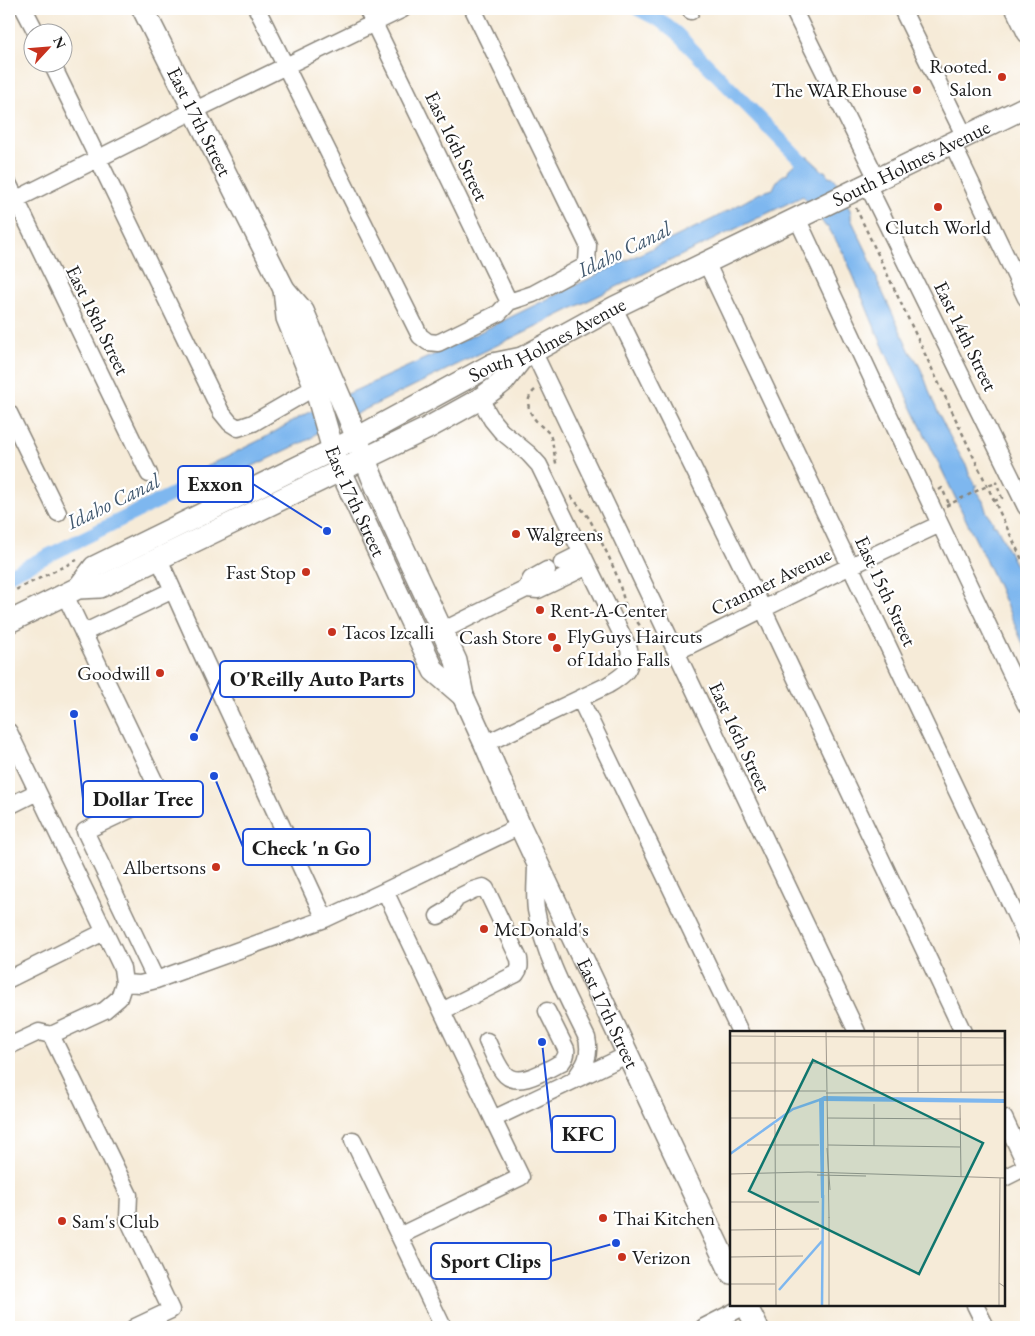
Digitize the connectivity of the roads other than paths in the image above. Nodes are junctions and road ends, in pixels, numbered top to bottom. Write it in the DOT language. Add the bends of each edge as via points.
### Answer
graph roads {
  1 [pos="24,9"];
  2 [pos="143,9"];
  3 [pos="257,9"];
  4 [pos="403,9"];
  5 [pos="473,9"];
  6 [pos="793,9"];
  7 [pos="902,9"];
  8 [pos="1014,9"];
  9 [pos="370,16"];
  10 [pos="31,22"];
  11 [pos="1026,34"];
  12 [pos="285,66"];
  13 [pos="56,72"];
  14 [pos="1026,107"];
  15 [pos="194,111"];
  16 [pos="958,140"];
  17 [pos="98,159"];
  18 [pos="872,182"];
  19 [pos="11,196"];
  20 [pos="804,215"];
  21 [pos="706,262"];
  22 [pos="1026,298"];
  23 [pos="509,302"];
  24 [pos="614,308"];
  25 [pos="528,356"];
  26 [pos="324,393"];
  27 [pos="480,399"];
  28 [pos="9,413"];
  29 [pos="357,438"];
  30 [pos="331,442"];
  31 [pos="364,459"];
  32 [pos="341,471"];
  33 [pos="149,474"];
  34 [pos="1015,483"];
  35 [pos="1026,507"];
  36 [pos="58,513"];
  37 [pos="940,524"];
  38 [pos="159,559"];
  39 [pos="585,560"];
  40 [pos="850,566"];
  41 [pos="526,589"];
  42 [pos="173,590"];
  43 [pos="71,591"];
  44 [pos="763,609"];
  45 [pos="9,622"];
  46 [pos="442,631"];
  47 [pos="82,632"];
  48 [pos="676,652"];
  49 [pos="463,696"];
  50 [pos="580,699"];
  51 [pos="1026,706"];
  52 [pos="9,732"];
  53 [pos="484,744"];
  54 [pos="37,792"];
  55 [pos="9,806"];
  56 [pos="520,826"];
  57 [pos="536,862"];
  58 [pos="385,891"];
  59 [pos="438,916"];
  60 [pos="326,919"];
  61 [pos="104,932"];
  62 [pos="1026,937"];
  63 [pos="9,979"];
  64 [pos="156,980"];
  65 [pos="124,983"];
  66 [pos="442,1011"];
  67 [pos="547,1011"];
  68 [pos="740,1031"];
  69 [pos="857,1031"];
  70 [pos="963,1031"];
  71 [pos="51,1035"];
  72 [pos="487,1041"];
  73 [pos="9,1046"];
  74 [pos="627,1054"];
  75 [pos="574,1080"];
  76 [pos="493,1119"];
  77 [pos="1005,1120"];
  78 [pos="353,1140"];
  79 [pos="1026,1166"];
  80 [pos="1005,1177"];
  81 [pos="399,1236"];
  82 [pos="730,1271"];
  83 [pos="744,1306"];
  84 [pos="746,1306"];
  85 [pos="976,1306"];
  86 [pos="135,1327"];
  87 [pos="443,1327"];
  88 [pos="704,1327"];
  89 [pos="757,1327"];
  90 [pos="986,1327"];
  1 -- 10 [label="street"];
  2 -- 15 [label="main road, East 17th Street"];
  3 -- 12 [label="street"];
  4 -- 9 [label="street"];
  5 -- 23 [label="street" via="588,245 587,262 583,267 533,294"];
  6 -- 18 [label="street, East 14th Street"];
  7 -- 16 [label="street"];
  8 -- 11 [label="street"];
  9 -- 12 [label="street"];
  9 -- 23 [label="street, East 16th Street"];
  12 -- 15 [label="street"];
  12 -- 23 [label="street" via="420,336 428,342 438,343 499,313"];
  13 -- 17 [label="street"];
  14 -- 16 [label="main road, South Holmes Avenue"];
  15 -- 17 [label="street"];
  15 -- 26 [label="main road, East 17th Street" via="284,289 287,318"];
  16 -- 18 [label="main road, South Holmes Avenue"];
  16 -- 22 [label="street"];
  17 -- 19 [label="street"];
  17 -- 26 [label="street" via="211,393 230,424 238,428"];
  18 -- 20 [label="main road, South Holmes Avenue" via="851,201"];
  18 -- 34 [label="street, East 14th Street"];
  19 -- 33 [label="street, East 18th Street"];
  20 -- 21 [label="main road, South Holmes Avenue"];
  20 -- 37 [label="street"];
  21 -- 24 [label="main road, South Holmes Avenue"];
  21 -- 40 [label="street, East 15th Street"];
  24 -- 25 [label="main road, South Holmes Avenue"];
  24 -- 44 [label="street"];
  25 -- 27 [label="main road, South Holmes Avenue" via="504,381"];
  25 -- 29 [label="main road, South Holmes Avenue" via="493,364"];
  25 -- 48 [label="street, East 16th Street"];
  26 -- 29 [label="main road, East 17th Street" via="348,416"];
  26 -- 30 [label="main road, East 17th Street"];
  27 -- 31 [label="main road, South Holmes Avenue"];
  27 -- 39 [label="street" via="501,431 539,465"];
  28 -- 36 [label="street"];
  29 -- 30 [label="main road, South Holmes Avenue"];
  29 -- 31 [label="main road, East 17th Street"];
  30 -- 32 [label="main road, East 17th Street"];
  30 -- 43 [label="main road, South Holmes Avenue" via="94,567"];
  31 -- 32 [label="main road, South Holmes Avenue"];
  31 -- 46 [label="main road, East 17th Street"];
  32 -- 38 [label="main road, South Holmes Avenue"];
  32 -- 49 [label="main road, East 17th Street" via="434,671"];
  34 -- 35 [label="street, East 14th Street"];
  37 -- 40 [label="street, Cranmer Avenue"];
  37 -- 51 [label="street"];
  38 -- 42 [label="street"];
  38 -- 43 [label="main road, South Holmes Avenue" via="100,587"];
  39 -- 41 [label="street" via="538,590"];
  39 -- 41 [label="street" via="555,567 531,579"];
  39 -- 50 [label="street" via="631,657 628,669 621,677"];
  40 -- 44 [label="street, Cranmer Avenue"];
  40 -- 62 [label="street, East 15th Street"];
  41 -- 46 [label="street"];
  42 -- 47 [label="street"];
  42 -- 60 [label="street"];
  43 -- 45 [label="main road, South Holmes Avenue"];
  43 -- 47 [label="street"];
  44 -- 48 [label="street, Cranmer Avenue"];
  44 -- 70 [label="street"];
  46 -- 49 [label="main road, East 17th Street" via="456,662"];
  47 -- 64 [label="street" via="161,795 85,831"];
  48 -- 69 [label="street, East 16th Street"];
  49 -- 53 [label="main road, East 17th Street"];
  50 -- 53 [label="street"];
  50 -- 68 [label="street"];
  52 -- 54 [label="street"];
  53 -- 56 [label="main road, East 17th Street"];
  54 -- 55 [label="street"];
  54 -- 61 [label="street"];
  56 -- 57 [label="main road, East 17th Street"];
  56 -- 58 [label="street"];
  57 -- 74 [label="main road, East 17th Street"];
  57 -- 75 [label="street" via="536,909 545,942 589,1048 587,1060"];
  58 -- 60 [label="street"];
  58 -- 66 [label="street"];
  59 -- 66 [label="street" via="448,910 457,898 482,887 486,889 520,959 516,974"];
  60 -- 64 [label="street"];
  61 -- 63 [label="street"];
  61 -- 65 [label="street" via="122,968"];
  64 -- 65 [label="street"];
  65 -- 71 [label="street" via="119,998 104,1010"];
  66 -- 76 [label="street"];
  67 -- 72 [label="street" via="566,1049 566,1058 530,1078 511,1079 503,1073"];
  71 -- 73 [label="street" via="39,1032"];
  71 -- 86 [label="street" via="129,1195 128,1219 171,1310"];
  74 -- 75 [label="street"];
  74 -- 82 [label="main road, East 17th Street"];
  75 -- 76 [label="street"];
  76 -- 81 [label="street" via="521,1177"];
  77 -- 79 [label="street"];
  78 -- 81 [label="street"];
  79 -- 80 [label="street"];
  81 -- 87 [label="street"];
  83 -- 88 [label="street"];
  84 -- 89 [label="main road"];
  85 -- 90 [label="street"];
}
